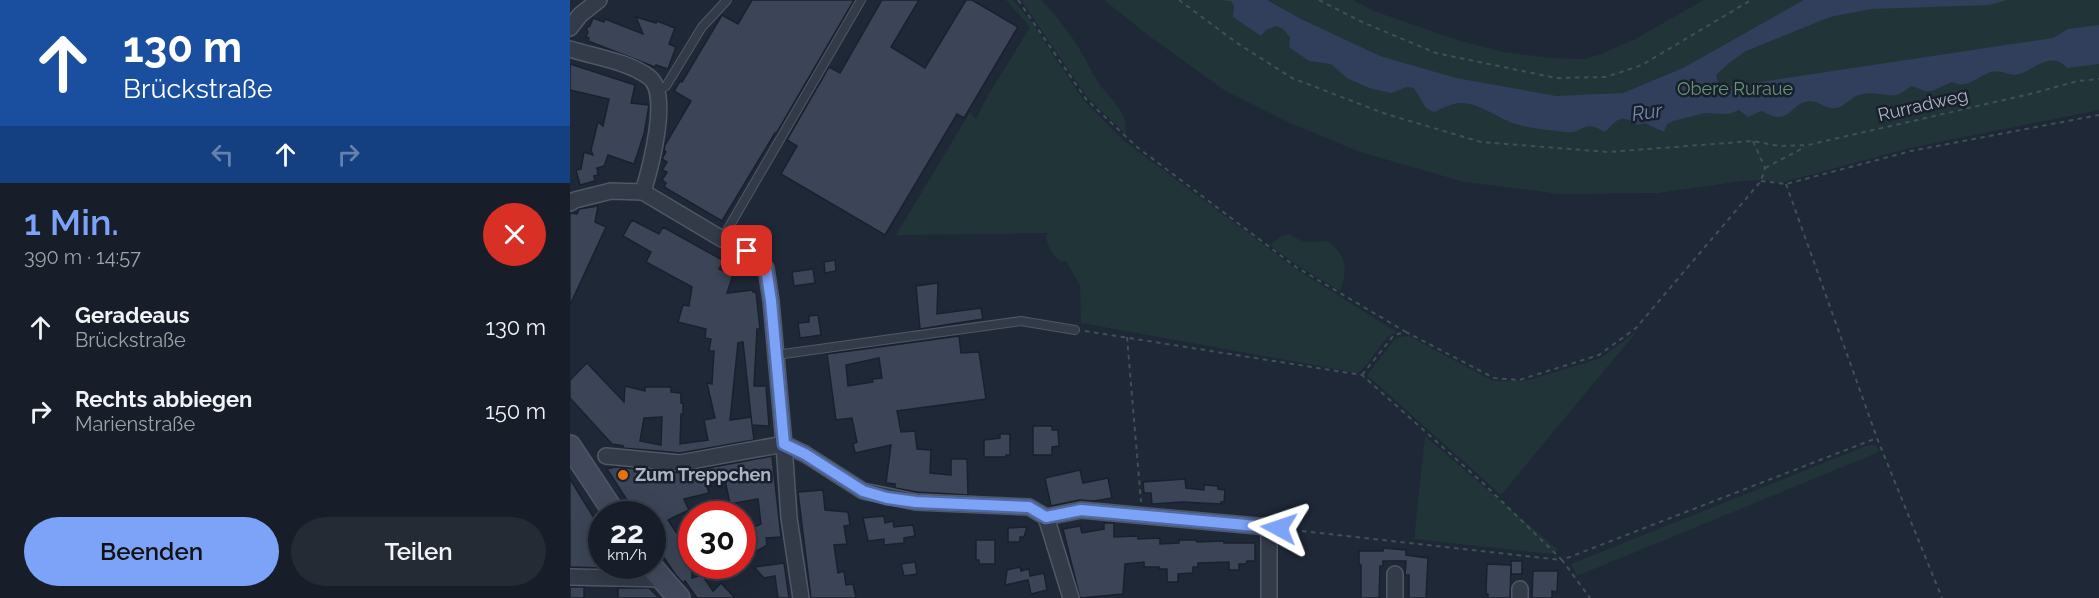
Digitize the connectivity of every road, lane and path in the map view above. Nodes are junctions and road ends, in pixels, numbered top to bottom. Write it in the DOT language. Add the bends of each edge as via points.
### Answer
graph roads {
  1 [pos="598,0"];
  2 [pos="727,0"];
  3 [pos="861,0"];
  4 [pos="1018,0"];
  5 [pos="1179,0"];
  6 [pos="1319,0"];
  7 [pos="1751,0"];
  8 [pos="570,28"];
  9 [pos="570,49"];
  10 [pos="2099,79"];
  11 [pos="657,91"];
  12 [pos="2099,115"];
  13 [pos="1753,141"];
  14 [pos="1808,146"];
  15 [pos="1765,168"];
  16 [pos="1761,181"];
  17 [pos="1786,184"];
  18 [pos="643,192"];
  19 [pos="570,203"];
  20 [pos="722,239"];
  21 [pos="1075,330"];
  22 [pos="1406,332"];
  23 [pos="1127,337"];
  24 [pos="776,355"];
  25 [pos="1362,375"];
  26 [pos="1877,438"];
  27 [pos="784,444"];
  28 [pos="570,446"];
  29 [pos="606,456"];
  30 [pos="578,478"];
  31 [pos="602,501"];
  32 [pos="1142,516"];
  33 [pos="1046,517"];
  34 [pos="1274,528"];
  35 [pos="1562,560"];
  36 [pos="1395,574"];
  37 [pos="588,576"];
  38 [pos="570,577"];
  39 [pos="662,579"];
  40 [pos="679,598"];
  41 [pos="801,598"];
  42 [pos="1071,598"];
  43 [pos="1269,598"];
  44 [pos="1395,598"];
  45 [pos="1590,598"];
  46 [pos="1942,598"];
  1 -- 8 [label="street"];
  2 -- 11 [label="lane" via="702,27 666,86"];
  3 -- 20 [label="lane"];
  4 -- 22 [label="path" via="1086,99 1137,147 1296,267"];
  5 -- 13 [label="path, Rurradweg" via="1292,78 1386,114 1481,142 1608,152"];
  6 -- 7 [label="path" via="1436,53 1556,78 1606,77 1642,65"];
  9 -- 11 [label="street" via="651,77"];
  10 -- 14 [label="path, Rurradweg"];
  11 -- 18 [label="street" via="657,129"];
  12 -- 17 [label="path" via="1911,151"];
  13 -- 14 [label="path, Rurradweg"];
  13 -- 15 [label="path"];
  14 -- 15 [label="path"];
  15 -- 16 [label="path"];
  16 -- 17 [label="path"];
  16 -- 22 [label="path" via="1636,328 1599,356 1519,380 1494,378"];
  17 -- 26 [label="path"];
  18 -- 19 [label="street" via="611,191"];
  18 -- 20 [label="street"];
  20 -- 24 [label="street" via="747,251 766,268"];
  21 -- 23 [label="path"];
  21 -- 24 [label="lane" via="1021,321"];
  22 -- 25 [label="path" via="1394,335"];
  23 -- 25 [label="path"];
  23 -- 32 [label="path"];
  24 -- 27 [label="street"];
  25 -- 35 [label="path"];
  26 -- 35 [label="path"];
  26 -- 46 [label="path"];
  27 -- 29 [label="street" via="680,463"];
  27 -- 33 [label="street" via="863,491 916,502 1029,507"];
  27 -- 41 [label="street" via="789,518"];
  28 -- 30 [label="main road"];
  30 -- 31 [label="main road"];
  32 -- 33 [label="street" via="1081,510"];
  32 -- 34 [label="street"];
  33 -- 42 [label="street"];
  34 -- 35 [label="path"];
  34 -- 43 [label="street"];
  35 -- 45 [label="path"];
  36 -- 44 [label="street"];
  37 -- 38 [label="street"];
  39 -- 40 [label="main road"];
}
